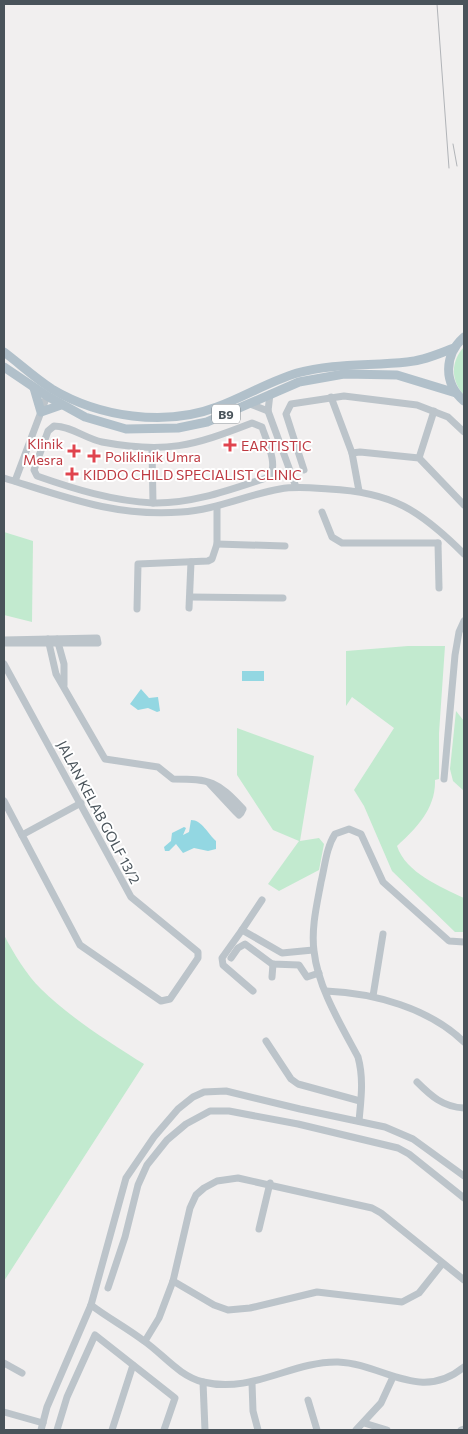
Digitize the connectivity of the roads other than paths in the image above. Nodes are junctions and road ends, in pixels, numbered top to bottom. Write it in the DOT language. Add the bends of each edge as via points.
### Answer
graph roads {
  1 [pos="464,337"];
  2 [pos="454,348"];
  3 [pos="4,352"];
  4 [pos="4,367"];
  5 [pos="42,382"];
  6 [pos="34,387"];
  7 [pos="62,393"];
  8 [pos="456,393"];
  9 [pos="270,394"];
  10 [pos="47,396"];
  11 [pos="331,397"];
  12 [pos="464,401"];
  13 [pos="250,404"];
  14 [pos="62,405"];
  15 [pos="268,411"];
  16 [pos="434,411"];
  17 [pos="41,412"];
  18 [pos="35,427"];
  19 [pos="48,431"];
  20 [pos="263,431"];
  21 [pos="464,432"];
  22 [pos="278,437"];
  23 [pos="152,449"];
  24 [pos="352,453"];
  25 [pos="419,458"];
  26 [pos="304,470"];
  27 [pos="4,478"];
  28 [pos="15,481"];
  29 [pos="296,487"];
  30 [pos="359,491"];
  31 [pos="85,493"];
  32 [pos="220,494"];
  33 [pos="153,503"];
  34 [pos="84,504"];
  35 [pos="225,504"];
  36 [pos="464,505"];
  37 [pos="217,507"];
  38 [pos="322,512"];
  39 [pos="446,536"];
  40 [pos="438,543"];
  41 [pos="216,544"];
  42 [pos="285,546"];
  43 [pos="464,554"];
  44 [pos="190,562"];
  45 [pos="439,588"];
  46 [pos="190,597"];
  47 [pos="283,598"];
  48 [pos="190,608"];
  49 [pos="137,609"];
  50 [pos="464,621"];
  51 [pos="98,638"];
  52 [pos="4,640"];
  53 [pos="49,641"];
  54 [pos="57,641"];
  55 [pos="4,643"];
  56 [pos="4,664"];
  57 [pos="64,685"];
  58 [pos="444,779"];
  59 [pos="209,782"];
  60 [pos="4,801"];
  61 [pos="81,803"];
  62 [pos="22,835"];
  63 [pos="262,900"];
  64 [pos="242,930"];
  65 [pos="383,934"];
  66 [pos="464,942"];
  67 [pos="313,950"];
  68 [pos="231,958"];
  69 [pos="273,964"];
  70 [pos="319,973"];
  71 [pos="272,977"];
  72 [pos="254,991"];
  73 [pos="326,992"];
  74 [pos="373,996"];
  75 [pos="266,1041"];
  76 [pos="464,1041"];
  77 [pos="417,1082"];
  78 [pos="360,1101"];
  79 [pos="464,1108"];
  80 [pos="300,1110"];
  81 [pos="359,1121"];
  82 [pos="298,1124"];
  83 [pos="464,1176"];
  84 [pos="126,1178"];
  85 [pos="270,1184"];
  86 [pos="138,1185"];
  87 [pos="464,1198"];
  88 [pos="259,1229"];
  89 [pos="442,1264"];
  90 [pos="464,1280"];
  91 [pos="173,1281"];
  92 [pos="108,1288"];
  93 [pos="91,1305"];
  94 [pos="145,1341"];
  95 [pos="4,1363"];
  96 [pos="133,1365"];
  97 [pos="464,1367"];
  98 [pos="22,1373"];
  99 [pos="393,1377"];
  100 [pos="203,1382"];
  101 [pos="252,1383"];
  102 [pos="308,1400"];
  103 [pos="4,1412"];
  104 [pos="364,1423"];
  105 [pos="42,1427"];
  106 [pos="464,1429"];
  107 [pos="57,1430"];
  108 [pos="112,1430"];
  109 [pos="164,1430"];
  110 [pos="205,1430"];
  111 [pos="258,1430"];
  112 [pos="317,1430"];
  113 [pos="356,1430"];
  114 [pos="387,1430"];
  115 [pos="461,1430"];
  1 -- 2 [label="main road, B9"];
  2 -- 7 [label="main road, B9" via="408,362 344,364 297,374 216,408 179,416 151,418 126,415 86,405"];
  2 -- 8 [label="main road, B9" via="448,371"];
  3 -- 5 [label="main road, B9"];
  4 -- 6 [label="main road, B9"];
  5 -- 7 [label="main road, B9"];
  5 -- 10 [label="main road"];
  6 -- 10 [label="main road, B9"];
  6 -- 17 [label="main road"];
  7 -- 10 [label="main road"];
  8 -- 9 [label="main road, B9" via="397,375 367,373 299,382"];
  8 -- 12 [label="main road, B9"];
  9 -- 13 [label="main road, B9"];
  9 -- 15 [label="street"];
  10 -- 14 [label="main road, B9"];
  10 -- 17 [label="street"];
  11 -- 16 [label="street" via="418,405"];
  11 -- 24 [label="street"];
  11 -- 26 [label="street" via="291,404 286,410"];
  13 -- 14 [label="main road, B9" via="207,422 158,429 126,429 85,417"];
  13 -- 15 [label="street"];
  14 -- 17 [label="main road"];
  15 -- 22 [label="street"];
  16 -- 21 [label="street" via="448,417"];
  16 -- 25 [label="street"];
  17 -- 18 [label="street"];
  18 -- 19 [label="street"];
  18 -- 28 [label="street"];
  19 -- 23 [label="street" via="58,426 100,441"];
  19 -- 31 [label="street" via="34,466 37,476"];
  20 -- 22 [label="street"];
  20 -- 23 [label="street" via="258,424 252,423 207,441"];
  20 -- 32 [label="street" via="273,464 272,474"];
  22 -- 29 [label="street"];
  23 -- 33 [label="street"];
  24 -- 25 [label="street"];
  24 -- 30 [label="street"];
  25 -- 36 [label="street"];
  27 -- 28 [label="street"];
  28 -- 34 [label="street"];
  29 -- 30 [label="street"];
  29 -- 35 [label="street"];
  30 -- 39 [label="street" via="413,510"];
  31 -- 33 [label="street"];
  31 -- 34 [label="street"];
  32 -- 33 [label="street"];
  32 -- 35 [label="street"];
  34 -- 37 [label="street" via="145,512"];
  35 -- 37 [label="street"];
  37 -- 41 [label="street"];
  38 -- 40 [label="street" via="332,537 342,543"];
  39 -- 40 [label="street"];
  39 -- 43 [label="street"];
  40 -- 45 [label="street"];
  41 -- 42 [label="street"];
  41 -- 44 [label="street" via="212,559"];
  44 -- 46 [label="street"];
  44 -- 49 [label="street" via="138,564"];
  46 -- 47 [label="street"];
  46 -- 48 [label="street"];
  50 -- 58 [label="street" via="455,655"];
  51 -- 54 [label="street"];
  52 -- 53 [label="street"];
  53 -- 54 [label="street"];
  53 -- 55 [label="street"];
  53 -- 57 [label="street" via="54,669"];
  54 -- 57 [label="street" via="64,664"];
  56 -- 61 [label="street, JALAN KELAB GOLF 13/2"];
  57 -- 59 [label="street" via="105,759 158,767 173,779"];
  59 -- 59 [label="street" via="219,784 228,792 243,809 239,815"];
  60 -- 62 [label="street"];
  61 -- 62 [label="street"];
  61 -- 62 [label="street, JALAN KELAB GOLF 13/2" via="131,897 198,952 198,958 166,1001 160,1001 80,945"];
  63 -- 64 [label="street"];
  64 -- 67 [label="street" via="282,953"];
  64 -- 72 [label="street" via="222,958 223,965"];
  65 -- 74 [label="street"];
  66 -- 67 [label="street" via="449,941 383,882 361,834 349,829 335,834 327,852 314,921"];
  67 -- 70 [label="street"];
  68 -- 69 [label="street" via="245,944"];
  69 -- 70 [label="street" via="299,965 307,977"];
  69 -- 71 [label="street"];
  70 -- 73 [label="street"];
  73 -- 74 [label="street"];
  73 -- 78 [label="street" via="358,1057 363,1080"];
  74 -- 76 [label="street" via="420,1013"];
  75 -- 78 [label="street" via="298,1084"];
  77 -- 79 [label="street" via="446,1105"];
  78 -- 81 [label="street"];
  80 -- 81 [label="street"];
  80 -- 82 [label="street"];
  80 -- 84 [label="street" via="226,1090 204,1092 178,1109"];
  81 -- 83 [label="street" via="399,1131"];
  82 -- 86 [label="street" via="230,1111 210,1111 186,1124 167,1140 147,1165"];
  82 -- 87 [label="street" via="398,1148"];
  84 -- 86 [label="street"];
  84 -- 93 [label="street"];
  85 -- 88 [label="street"];
  85 -- 89 [label="street" via="372,1208"];
  85 -- 91 [label="street" via="238,1178 217,1180 196,1195 186,1222"];
  86 -- 92 [label="street"];
  89 -- 90 [label="street"];
  89 -- 91 [label="street" via="419,1294 402,1302 317,1292 228,1310"];
  91 -- 94 [label="street" via="159,1318"];
  93 -- 94 [label="street"];
  93 -- 105 [label="street"];
  94 -- 100 [label="street" via="176,1368"];
  95 -- 98 [label="street"];
  96 -- 107 [label="street" via="98,1336 93,1336"];
  96 -- 108 [label="street"];
  96 -- 109 [label="street" via="175,1398"];
  97 -- 99 [label="street" via="449,1377 426,1383"];
  99 -- 101 [label="street" via="368,1368 330,1362"];
  99 -- 104 [label="street" via="381,1403"];
  100 -- 101 [label="street"];
  100 -- 110 [label="street"];
  101 -- 111 [label="street" via="253,1411"];
  102 -- 112 [label="street"];
  103 -- 105 [label="street"];
  104 -- 113 [label="street"];
  104 -- 114 [label="street"];
  106 -- 115 [label="street"];
}
